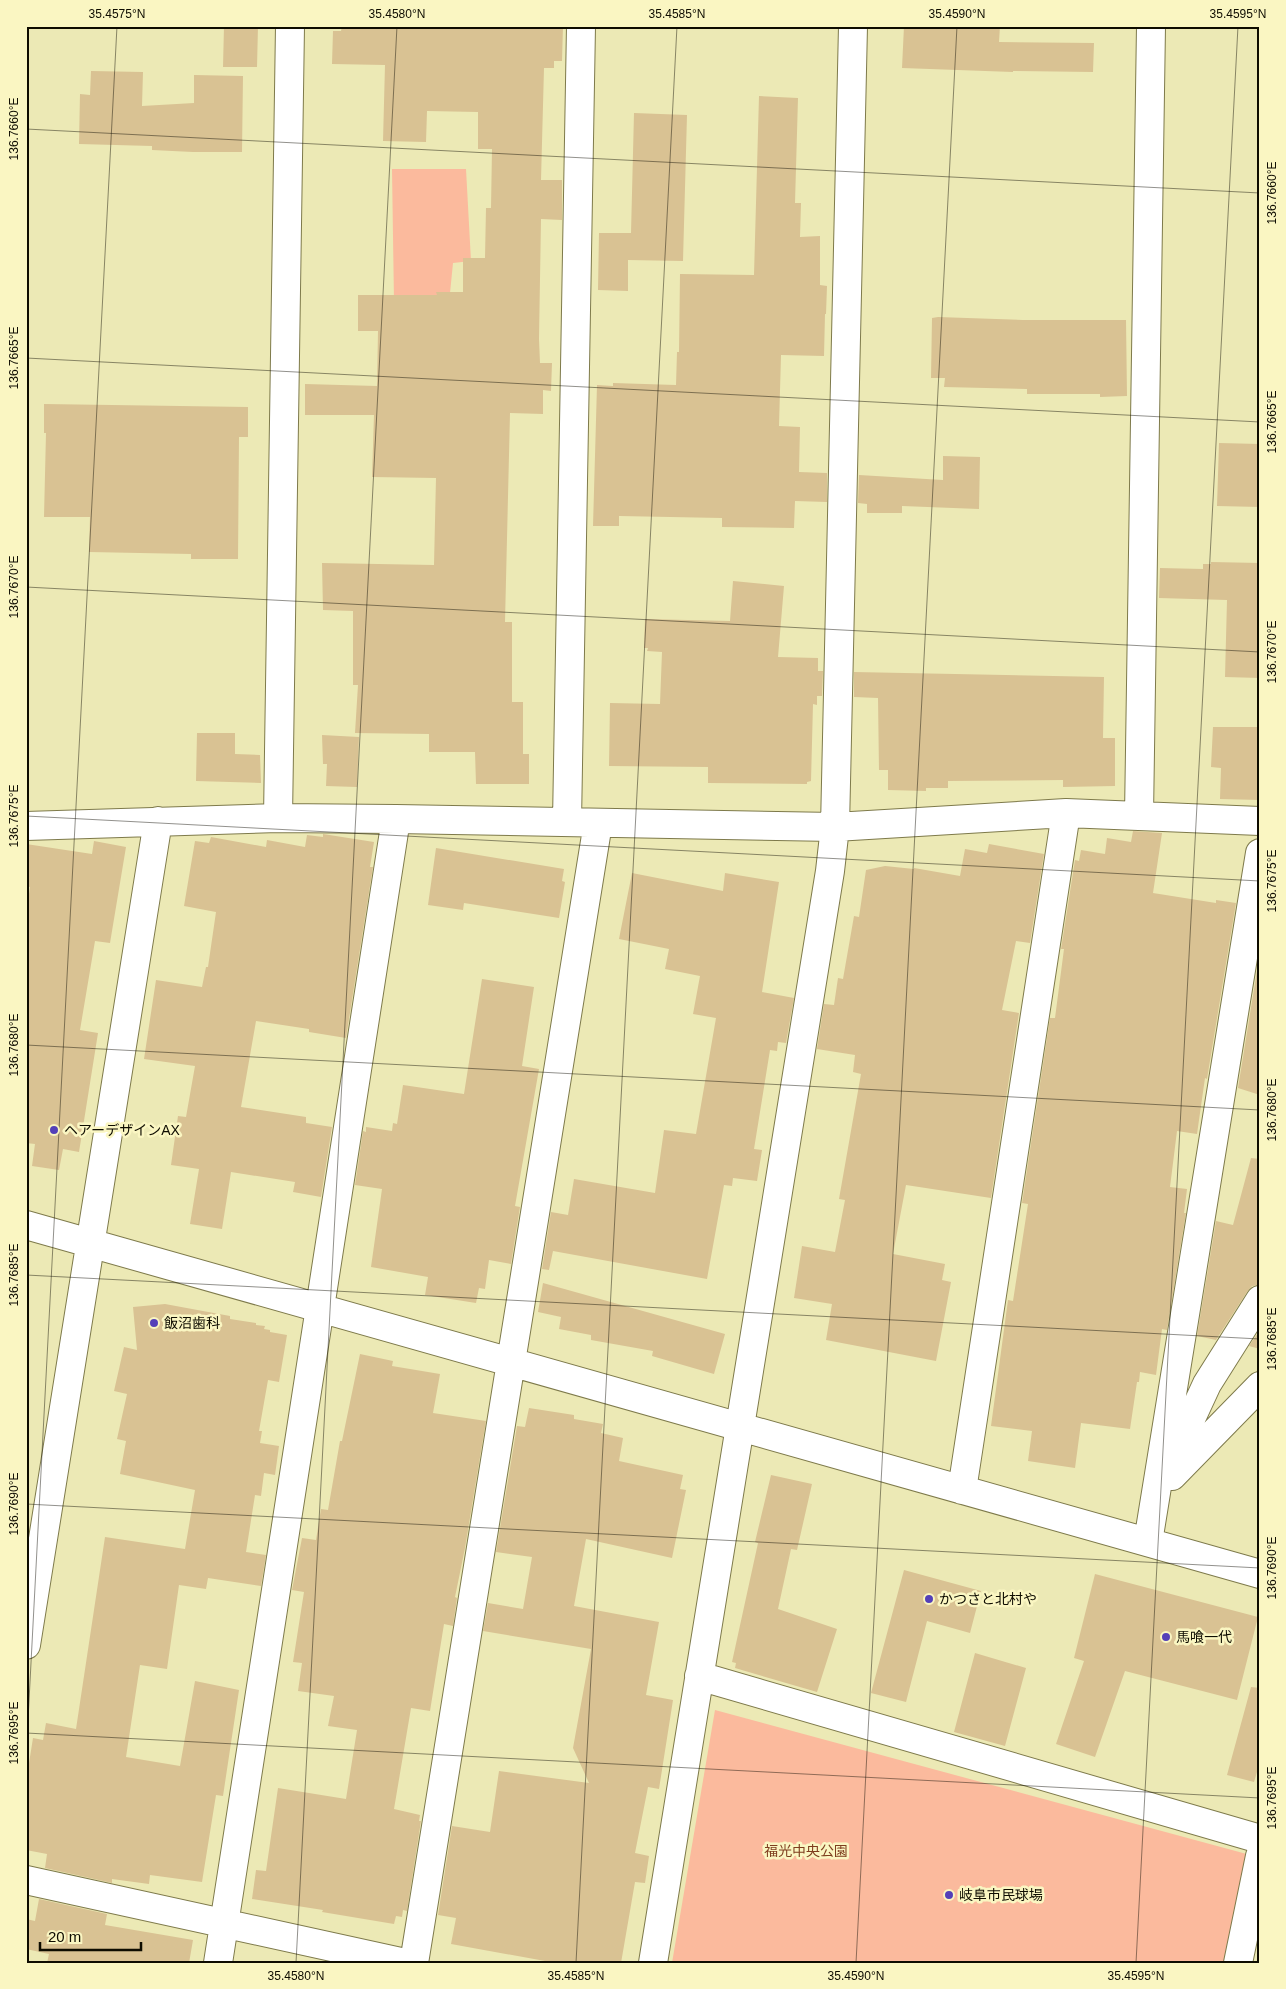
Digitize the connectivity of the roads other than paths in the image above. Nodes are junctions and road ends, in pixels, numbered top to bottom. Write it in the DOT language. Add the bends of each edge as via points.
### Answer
graph roads {
  1 [pos="290,26"];
  2 [pos="582,26"];
  3 [pos="853,26"];
  4 [pos="1151,26"];
  5 [pos="1066,813"];
  6 [pos="1139,816"];
  7 [pos="278,818"];
  8 [pos="396,819"];
  9 [pos="158,821"];
  10 [pos="1260,821"];
  11 [pos="567,822"];
  12 [pos="598,823"];
  13 [pos="26,826"];
  14 [pos="835,827"];
  15 [pos="1260,853"];
  16 [pos="26,1225"];
  17 [pos="90,1243"];
  18 [pos="1260,1300"];
  19 [pos="319,1307"];
  20 [pos="511,1362"];
  21 [pos="1260,1386"];
  22 [pos="740,1427"];
  23 [pos="962,1490"];
  24 [pos="1156,1492"];
  25 [pos="1148,1542"];
  26 [pos="1260,1574"];
  27 [pos="26,1644"];
  28 [pos="699,1676"];
  29 [pos="1260,1839"];
  30 [pos="1260,1856"];
  31 [pos="26,1880"];
  32 [pos="225,1923"];
  33 [pos="218,1963"];
  34 [pos="405,1963"];
  35 [pos="414,1963"];
  36 [pos="653,1963"];
  37 [pos="1238,1963"];
  1 -- 7 [label="street"];
  2 -- 11 [label="street"];
  3 -- 14 [label="street"];
  4 -- 6 [label="street"];
  5 -- 6 [label="street"];
  5 -- 14 [label="street"];
  5 -- 23 [label="street"];
  6 -- 10 [label="street"];
  7 -- 8 [label="street"];
  7 -- 9 [label="street"];
  8 -- 11 [label="street"];
  8 -- 19 [label="street"];
  9 -- 13 [label="street"];
  9 -- 17 [label="street"];
  11 -- 12 [label="street"];
  12 -- 14 [label="street"];
  12 -- 20 [label="street"];
  14 -- 22 [label="street"];
  15 -- 24 [label="street"];
  16 -- 17 [label="street"];
  17 -- 19 [label="street"];
  17 -- 27 [label="street"];
  18 -- 24 [label="street" via="1207,1384"];
  19 -- 20 [label="street"];
  19 -- 32 [label="street"];
  20 -- 22 [label="street"];
  20 -- 35 [label="street"];
  21 -- 24 [label="street"];
  22 -- 23 [label="street"];
  22 -- 28 [label="street"];
  23 -- 25 [label="street"];
  24 -- 25 [label="street"];
  25 -- 26 [label="street"];
  28 -- 29 [label="street"];
  28 -- 36 [label="street"];
  30 -- 37 [label="street"];
  31 -- 32 [label="street"];
  32 -- 33 [label="street"];
  32 -- 34 [label="street"];
}
